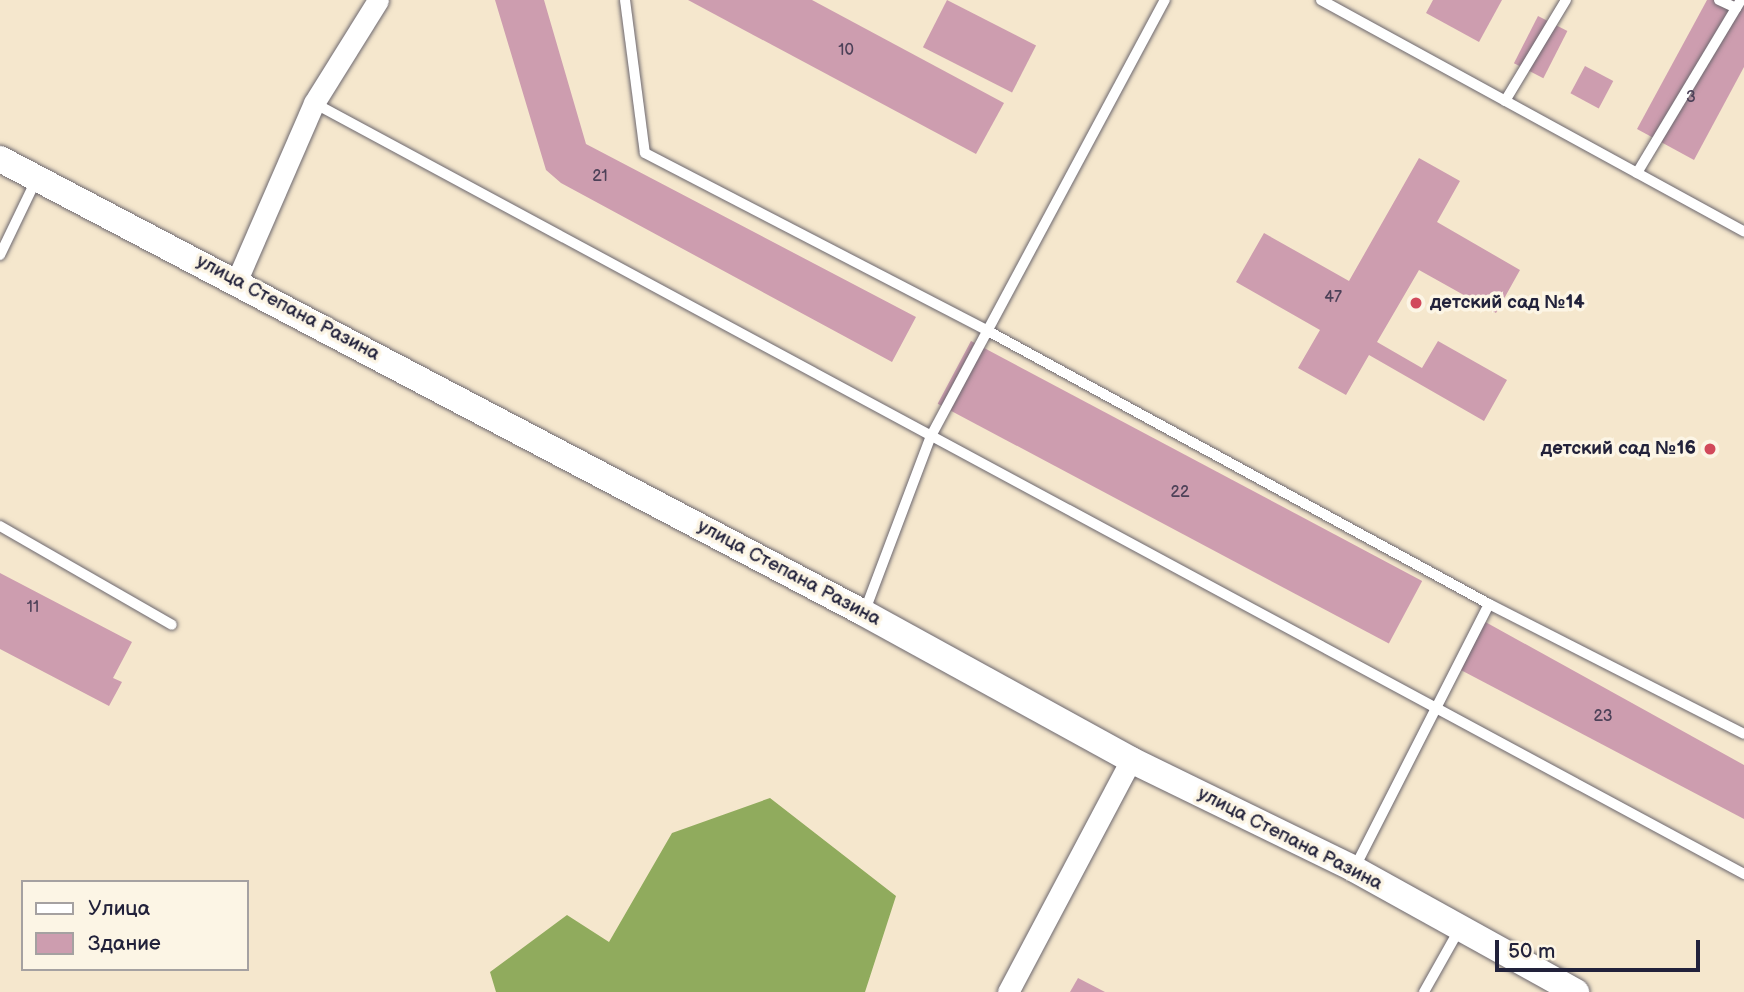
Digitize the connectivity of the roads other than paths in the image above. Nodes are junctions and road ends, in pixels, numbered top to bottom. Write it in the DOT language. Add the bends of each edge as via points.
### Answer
graph roads {
  1 [pos="378,0"];
  2 [pos="625,0"];
  3 [pos="1165,0"];
  4 [pos="1321,0"];
  5 [pos="1566,0"];
  6 [pos="1719,0"];
  7 [pos="1337,4"];
  8 [pos="1739,4"];
  9 [pos="1505,101"];
  10 [pos="314,103"];
  11 [pos="0,159"];
  12 [pos="1637,173"];
  13 [pos="37,178"];
  14 [pos="1744,232"];
  15 [pos="0,255"];
  16 [pos="237,280"];
  17 [pos="988,331"];
  18 [pos="932,436"];
  19 [pos="0,526"];
  20 [pos="1489,604"];
  21 [pos="864,612"];
  22 [pos="172,625"];
  23 [pos="1437,705"];
  24 [pos="1744,734"];
  25 [pos="1131,760"];
  26 [pos="1354,869"];
  27 [pos="1744,874"];
  28 [pos="1460,928"];
  29 [pos="1008,992"];
  30 [pos="1424,992"];
  31 [pos="1576,992"];
  1 -- 10 [label="street"];
  2 -- 17 [label="lane" via="645,153"];
  3 -- 17 [label="lane"];
  4 -- 7 [label="lane"];
  5 -- 9 [label="lane"];
  6 -- 8 [label="lane"];
  7 -- 9 [label="lane"];
  8 -- 12 [label="lane"];
  9 -- 12 [label="lane"];
  10 -- 16 [label="street"];
  10 -- 18 [label="lane"];
  11 -- 13 [label="street, улица Степана Разина"];
  12 -- 14 [label="lane"];
  13 -- 15 [label="lane"];
  13 -- 16 [label="street, улица Степана Разина"];
  16 -- 21 [label="street, улица Степана Разина"];
  17 -- 18 [label="lane"];
  17 -- 20 [label="lane"];
  18 -- 21 [label="lane"];
  18 -- 23 [label="lane"];
  19 -- 22 [label="lane"];
  20 -- 23 [label="lane"];
  20 -- 24 [label="lane"];
  21 -- 25 [label="street, улица Степана Разина"];
  23 -- 26 [label="lane"];
  23 -- 27 [label="lane"];
  25 -- 26 [label="street, улица Степана Разина"];
  25 -- 29 [label="street"];
  26 -- 28 [label="street, улица Степана Разина"];
  28 -- 30 [label="lane"];
  28 -- 31 [label="street, улица Степана Разина"];
}
